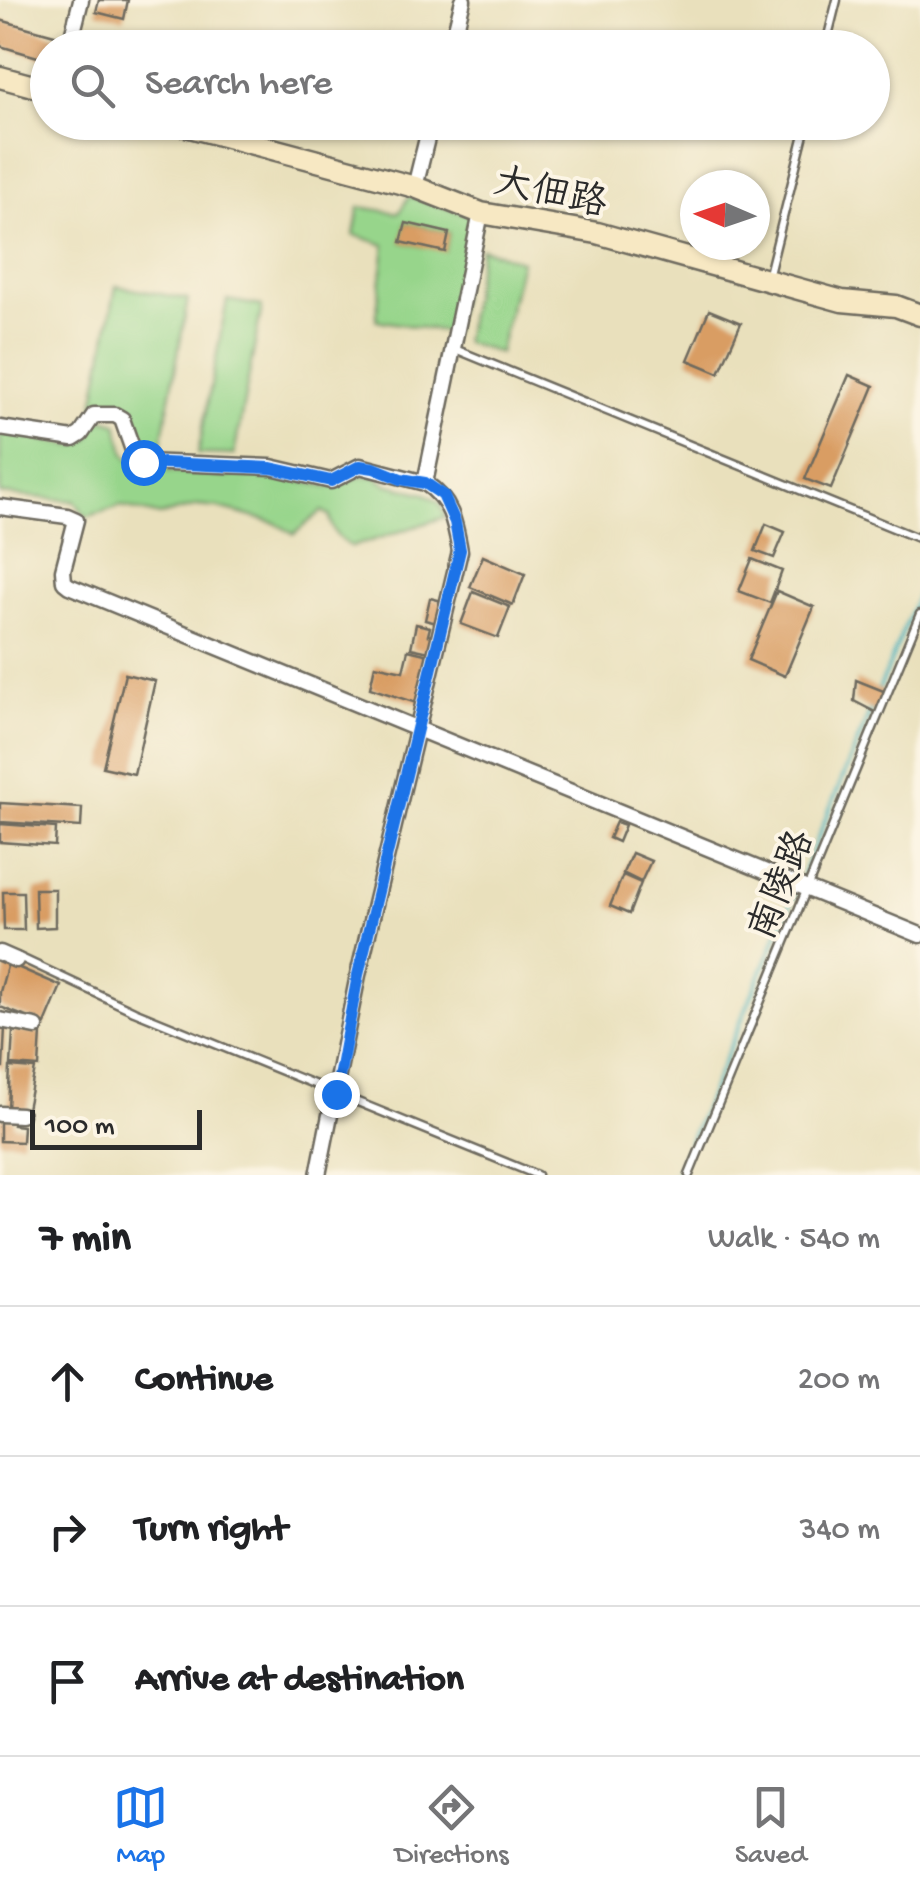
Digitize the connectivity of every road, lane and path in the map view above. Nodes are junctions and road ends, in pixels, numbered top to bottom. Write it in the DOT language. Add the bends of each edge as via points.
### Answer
graph roads {
  1 [pos="81,0"];
  2 [pos="463,0"];
  3 [pos="837,0"];
  4 [pos="74,30"];
  5 [pos="455,30"];
  6 [pos="830,30"];
  7 [pos="0,77"];
  8 [pos="30,85"];
  9 [pos="239,140"];
  10 [pos="427,140"];
  11 [pos="802,140"];
  12 [pos="415,187"];
  13 [pos="481,213"];
  14 [pos="767,280"];
  15 [pos="920,315"];
  16 [pos="454,348"];
  17 [pos="0,428"];
  18 [pos="425,483"];
  19 [pos="0,508"];
  20 [pos="920,539"];
  21 [pos="920,614"];
  22 [pos="418,731"];
  23 [pos="807,888"];
  24 [pos="920,935"];
  25 [pos="0,951"];
  26 [pos="16,960"];
  27 [pos="0,1020"];
  28 [pos="36,1027"];
  29 [pos="336,1094"];
  30 [pos="0,1114"];
  31 [pos="20,1115"];
  32 [pos="318,1175"];
  33 [pos="538,1175"];
  34 [pos="689,1175"];
  1 -- 4 [label="street"];
  2 -- 5 [label="street"];
  3 -- 6 [label="lane"];
  7 -- 8 [label="street"];
  9 -- 12 [label="street, 大佃路"];
  10 -- 12 [label="street"];
  11 -- 14 [label="lane"];
  12 -- 13 [label="street, 大佃路"];
  13 -- 14 [label="street, 大佃路" via="597,233"];
  13 -- 16 [label="street"];
  14 -- 15 [label="street, 大佃路"];
  16 -- 18 [label="street"];
  16 -- 20 [label="lane"];
  17 -- 18 [label="street" via="73,438 94,415 106,414 122,419 134,456 143,462 271,468 331,481 360,466"];
  18 -- 22 [label="street" via="443,495 460,550"];
  19 -- 22 [label="street" via="76,520 63,570 69,586"];
  21 -- 23 [label="lane, 南陵路"];
  22 -- 23 [label="street"];
  22 -- 29 [label="street"];
  23 -- 24 [label="street"];
  23 -- 34 [label="lane, 南陵路"];
  25 -- 26 [label="street"];
  25 -- 29 [label="lane"];
  27 -- 28 [label="street"];
  29 -- 32 [label="street"];
  29 -- 33 [label="lane"];
  30 -- 31 [label="street"];
}
